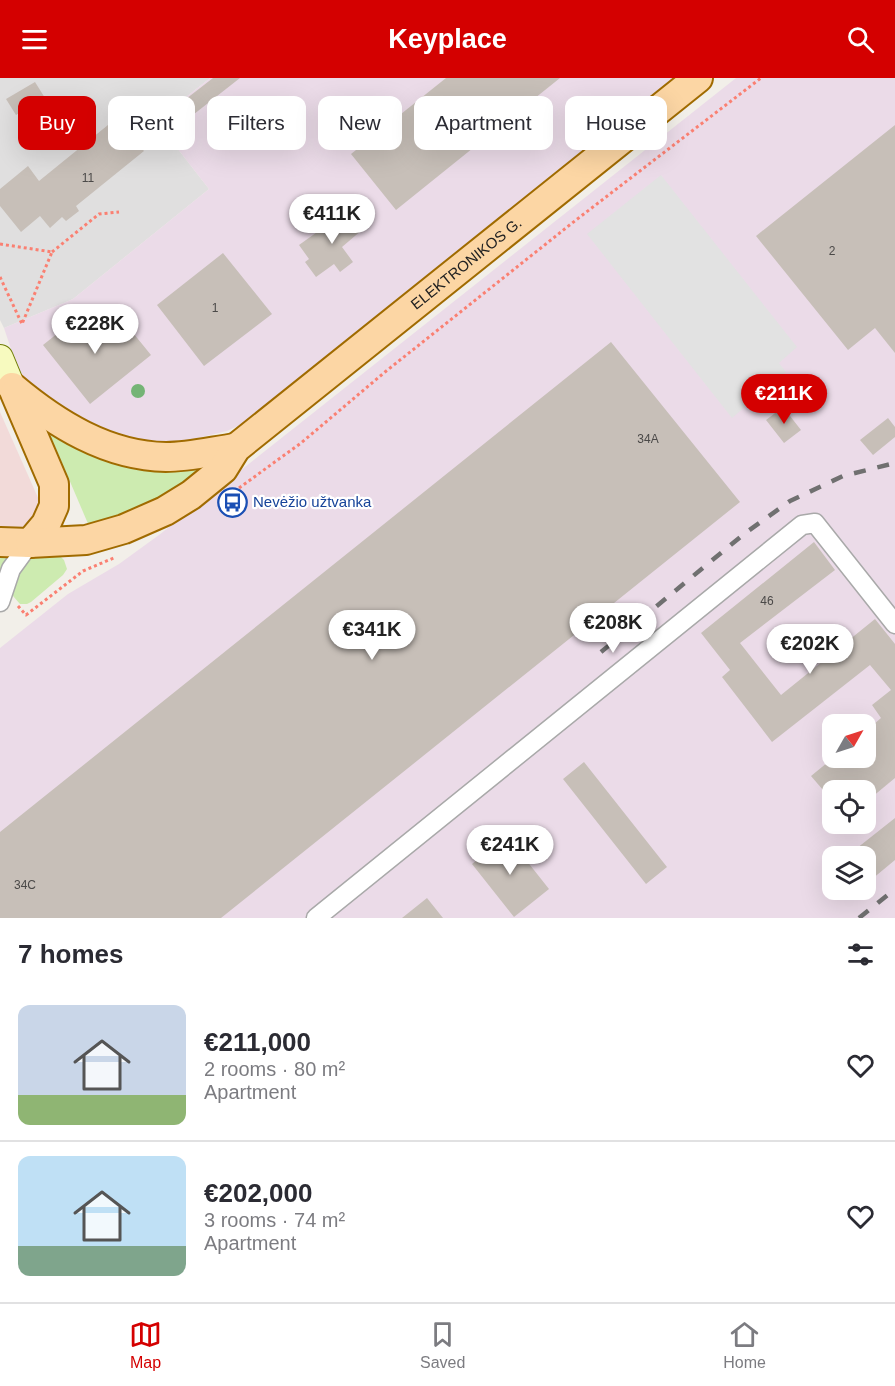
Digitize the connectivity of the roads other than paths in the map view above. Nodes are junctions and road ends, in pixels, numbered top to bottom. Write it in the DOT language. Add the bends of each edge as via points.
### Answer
graph roads {
  1 [pos="698,78"];
  2 [pos="0,358"];
  3 [pos="6,382"];
  4 [pos="236,448"];
  5 [pos="0,543"];
  6 [pos="30,543"];
  7 [pos="2,597"];
  8 [pos="895,624"];
  9 [pos="316,918"];
  1 -- 4 [label="main road, ELEKTRONIKOS G."];
  2 -- 3 [label="main road"];
  3 -- 4 [label="main road" via="40,411 76,433 115,448 144,456 168,457"];
  3 -- 6 [label="main road" via="54,484 54,506 46,524"];
  4 -- 6 [label="main road, ELEKTRONIKOS G." via="223,469 165,511 86,540"];
  5 -- 6 [label="main road, ELEKTRONIKOS G."];
  6 -- 7 [label="street" via="11,570"];
  8 -- 9 [label="street" via="815,524 802,525"];
}
